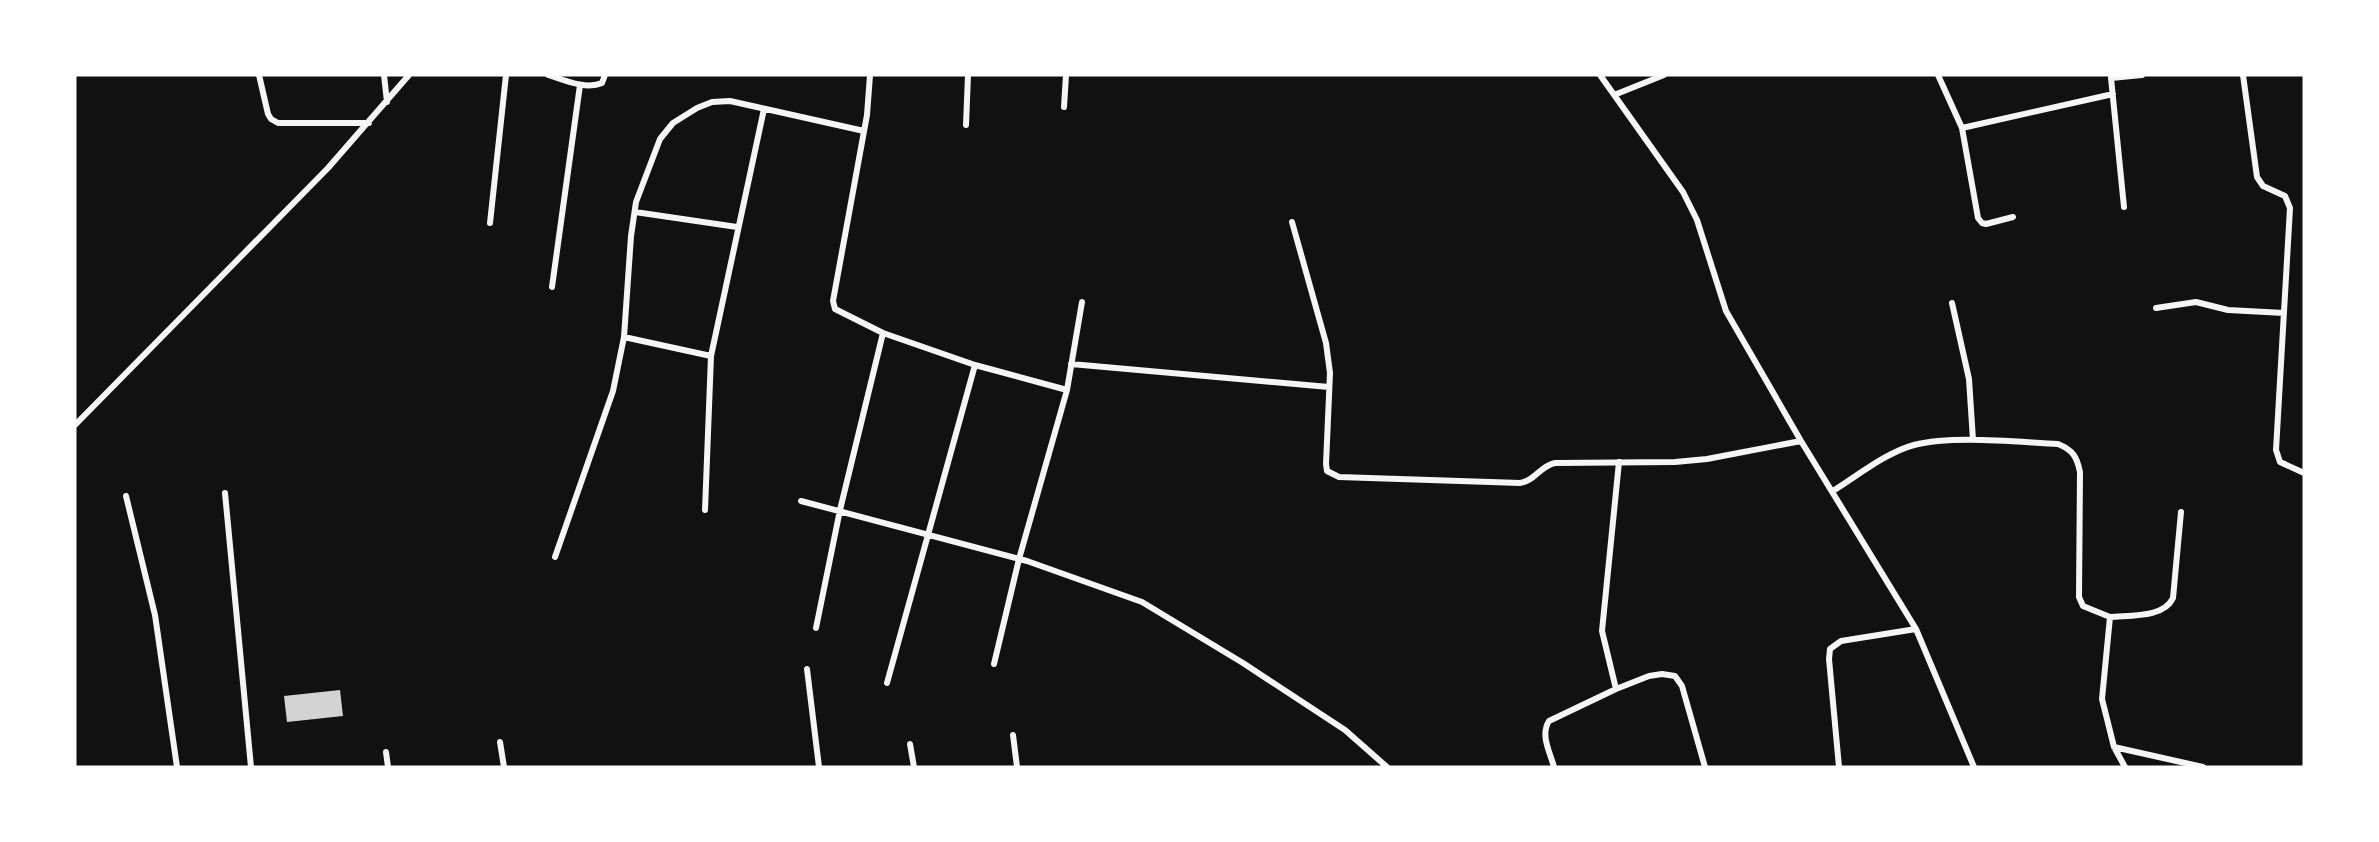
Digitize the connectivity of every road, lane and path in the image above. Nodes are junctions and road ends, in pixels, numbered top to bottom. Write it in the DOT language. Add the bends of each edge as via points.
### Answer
graph roads {
  1 [pos="259,75"];
  2 [pos="384,75"];
  3 [pos="409,75"];
  4 [pos="506,75"];
  5 [pos="548,75"];
  6 [pos="605,75"];
  7 [pos="870,75"];
  8 [pos="968,75"];
  9 [pos="1066,75"];
  10 [pos="1600,75"];
  11 [pos="1664,75"];
  12 [pos="1938,75"];
  13 [pos="2142,75"];
  14 [pos="2243,75"];
  15 [pos="2111,76"];
  16 [pos="580,84"];
  17 [pos="2113,94"];
  18 [pos="1614,95"];
  19 [pos="387,102"];
  20 [pos="1064,107"];
  21 [pos="764,109"];
  22 [pos="369,123"];
  23 [pos="966,125"];
  24 [pos="1962,128"];
  25 [pos="864,131"];
  26 [pos="2124,207"];
  27 [pos="635,212"];
  28 [pos="2013,217"];
  29 [pos="1292,222"];
  30 [pos="490,223"];
  31 [pos="737,227"];
  32 [pos="552,287"];
  33 [pos="1082,302"];
  34 [pos="1952,303"];
  35 [pos="2156,308"];
  36 [pos="2284,313"];
  37 [pos="884,333"];
  38 [pos="624,337"];
  39 [pos="711,356"];
  40 [pos="1071,364"];
  41 [pos="975,365"];
  42 [pos="1329,387"];
  43 [pos="1067,390"];
  44 [pos="75,425"];
  45 [pos="1801,441"];
  46 [pos="1973,441"];
  47 [pos="1618,462"];
  48 [pos="2304,473"];
  49 [pos="1833,491"];
  50 [pos="225,493"];
  51 [pos="126,496"];
  52 [pos="801,501"];
  53 [pos="705,510"];
  54 [pos="840,510"];
  55 [pos="2181,512"];
  56 [pos="929,534"];
  57 [pos="555,557"];
  58 [pos="1019,559"];
  59 [pos="2110,617"];
  60 [pos="816,628"];
  61 [pos="1916,629"];
  62 [pos="994,664"];
  63 [pos="807,669"];
  64 [pos="887,683"];
  65 [pos="1616,688"];
  66 [pos="1013,735"];
  67 [pos="501,742"];
  68 [pos="910,744"];
  69 [pos="2114,747"];
  70 [pos="386,752"];
  71 [pos="177,767"];
  72 [pos="251,767"];
  73 [pos="387,767"];
  74 [pos="504,767"];
  75 [pos="819,767"];
  76 [pos="914,767"];
  77 [pos="1017,767"];
  78 [pos="1387,767"];
  79 [pos="1554,767"];
  80 [pos="1705,767"];
  81 [pos="1839,767"];
  82 [pos="1974,767"];
  83 [pos="2125,767"];
  84 [pos="2203,767"];
  1 -- 22 [label="street" via="268,114 278,123"];
  2 -- 19 [label="street"];
  3 -- 19 [label="street"];
  4 -- 30 [label="street"];
  5 -- 16 [label="street"];
  6 -- 16 [label="street" via="596,86"];
  7 -- 25 [label="street"];
  8 -- 23 [label="street"];
  9 -- 20 [label="street"];
  10 -- 18 [label="street"];
  11 -- 18 [label="street"];
  12 -- 24 [label="street"];
  13 -- 15 [label="street"];
  14 -- 36 [label="street" via="2257,177 2263,186 2285,196 2290,208"];
  15 -- 17 [label="street"];
  16 -- 32 [label="street"];
  17 -- 24 [label="street"];
  17 -- 26 [label="street"];
  18 -- 45 [label="street" via="1688,201 1726,311"];
  19 -- 22 [label="street"];
  21 -- 25 [label="street"];
  21 -- 27 [label="street" via="730,101 712,102 673,123 660,139"];
  21 -- 31 [label="street"];
  22 -- 44 [label="street"];
  24 -- 28 [label="street" via="1980,222"];
  25 -- 37 [label="street" via="833,302 841,313"];
  27 -- 31 [label="street"];
  27 -- 38 [label="street"];
  29 -- 42 [label="street" via="1326,343"];
  31 -- 39 [label="street"];
  33 -- 40 [label="street"];
  34 -- 46 [label="street" via="1969,379"];
  35 -- 36 [label="street" via="2196,302 2228,310"];
  36 -- 48 [label="street" via="2276,450 2280,462"];
  37 -- 41 [label="street"];
  37 -- 54 [label="street"];
  38 -- 39 [label="street"];
  38 -- 57 [label="street" via="613,391"];
  39 -- 53 [label="street"];
  40 -- 42 [label="street"];
  40 -- 43 [label="street"];
  41 -- 43 [label="street"];
  41 -- 56 [label="street"];
  42 -- 47 [label="street" via="1326,464 1327,471 1339,477 1520,483 1533,479 1548,464"];
  43 -- 58 [label="street"];
  45 -- 47 [label="street" via="1707,459"];
  45 -- 49 [label="street"];
  46 -- 49 [label="street" via="1915,445"];
  46 -- 59 [label="street" via="2058,444 2070,448 2080,472 2079,597 2083,606"];
  47 -- 65 [label="street" via="1602,631"];
  49 -- 61 [label="street"];
  50 -- 72 [label="street"];
  51 -- 71 [label="street" via="154,615"];
  52 -- 54 [label="street"];
  54 -- 56 [label="street"];
  54 -- 60 [label="street"];
  55 -- 59 [label="street" via="2170,606 2159,612"];
  56 -- 58 [label="street"];
  56 -- 64 [label="street"];
  58 -- 62 [label="street"];
  58 -- 78 [label="street" via="1121,594 1168,616 1345,730"];
  59 -- 69 [label="street" via="2102,699"];
  61 -- 81 [label="street" via="1841,641 1830,649"];
  61 -- 82 [label="street"];
  63 -- 75 [label="street"];
  65 -- 79 [label="street" via="1549,721 1545,735"];
  65 -- 80 [label="street" via="1649,676 1675,676 1682,687"];
  66 -- 77 [label="street"];
  67 -- 74 [label="street"];
  68 -- 76 [label="street"];
  69 -- 83 [label="street"];
  69 -- 84 [label="street"];
  70 -- 73 [label="street"];
}
